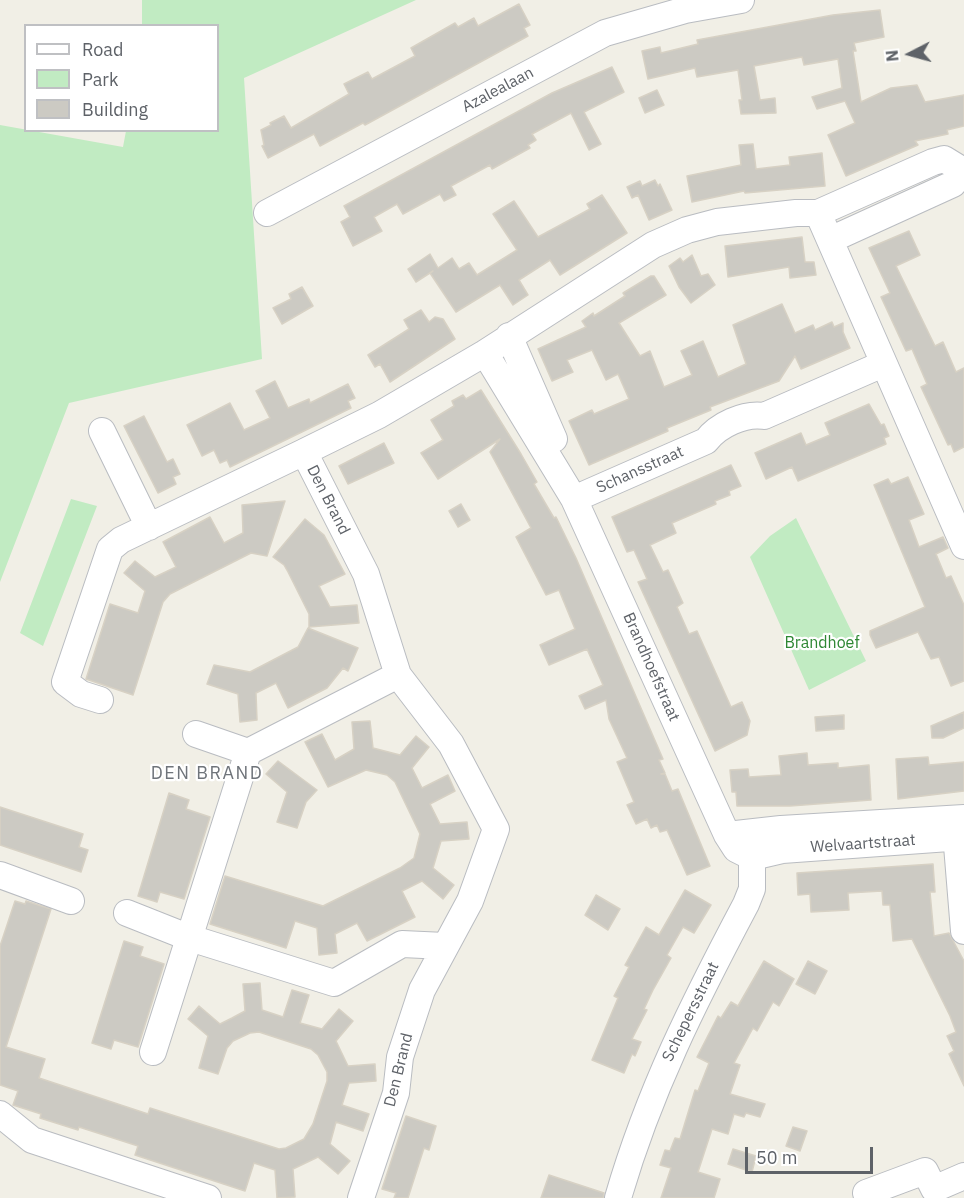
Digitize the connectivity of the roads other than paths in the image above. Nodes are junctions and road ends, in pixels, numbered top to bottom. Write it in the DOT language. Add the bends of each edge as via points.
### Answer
graph roads {
  1 [pos="741,0"];
  2 [pos="267,213"];
  3 [pos="818,213"];
  4 [pos="830,240"];
  5 [pos="509,336"];
  6 [pos="485,352"];
  7 [pos="884,364"];
  8 [pos="102,431"];
  9 [pos="303,452"];
  10 [pos="558,469"];
  11 [pos="574,499"];
  12 [pos="149,527"];
  13 [pos="964,546"];
  14 [pos="398,675"];
  15 [pos="100,700"];
  16 [pos="196,735"];
  17 [pos="248,752"];
  18 [pos="960,828"];
  19 [pos="727,835"];
  20 [pos="782,839"];
  21 [pos="752,857"];
  22 [pos="1,880"];
  23 [pos="71,901"];
  24 [pos="127,913"];
  25 [pos="964,931"];
  26 [pos="190,938"];
  27 [pos="445,946"];
  28 [pos="153,1052"];
  29 [pos="0,1114"];
  30 [pos="964,1176"];
  31 [pos="866,1193"];
  32 [pos="208,1198"];
  33 [pos="361,1198"];
  34 [pos="618,1198"];
  1 -- 2 [label="street, Azalealaan" via="685,10 604,33"];
  3 -- 4 [label="street"];
  3 -- 4 [label="street" via="933,162 944,159 957,167 958,177 952,184"];
  3 -- 5 [label="street" via="728,221 687,230 653,245"];
  4 -- 7 [label="street"];
  5 -- 6 [label="street"];
  5 -- 10 [label="street, Brandhoefstraat" via="554,441"];
  6 -- 9 [label="street" via="378,415"];
  6 -- 10 [label="street, Brandhoefstraat"];
  7 -- 11 [label="street, Schansstraat" via="764,416 758,426 734,439 722,444 706,441"];
  7 -- 13 [label="street"];
  8 -- 12 [label="street"];
  9 -- 12 [label="street, Den Brand"];
  9 -- 14 [label="street, Den Brand" via="366,574"];
  10 -- 11 [label="street, Brandhoefstraat"];
  11 -- 19 [label="street, Brandhoefstraat"];
  12 -- 15 [label="street, Den Brand" via="121,540 105,557 65,682 81,694"];
  14 -- 17 [label="street"];
  14 -- 27 [label="street, Den Brand" via="451,744 496,829 470,901"];
  16 -- 17 [label="street"];
  17 -- 26 [label="street"];
  18 -- 20 [label="street, Welvaartstraat"];
  18 -- 25 [label="street"];
  19 -- 20 [label="street, Welvaartstraat"];
  19 -- 21 [label="street, Brandhoefstraat" via="736,849"];
  20 -- 21 [label="street"];
  21 -- 34 [label="street, Schepersstraat" via="752,889 667,1059"];
  22 -- 23 [label="street"];
  24 -- 26 [label="street"];
  26 -- 27 [label="street" via="334,983 402,944"];
  26 -- 28 [label="street"];
  27 -- 33 [label="street, Den Brand" via="422,990 400,1057 396,1093"];
  29 -- 32 [label="street" via="32,1140"];
  30 -- 31 [label="street" via="934,1190 925,1171"];
}
